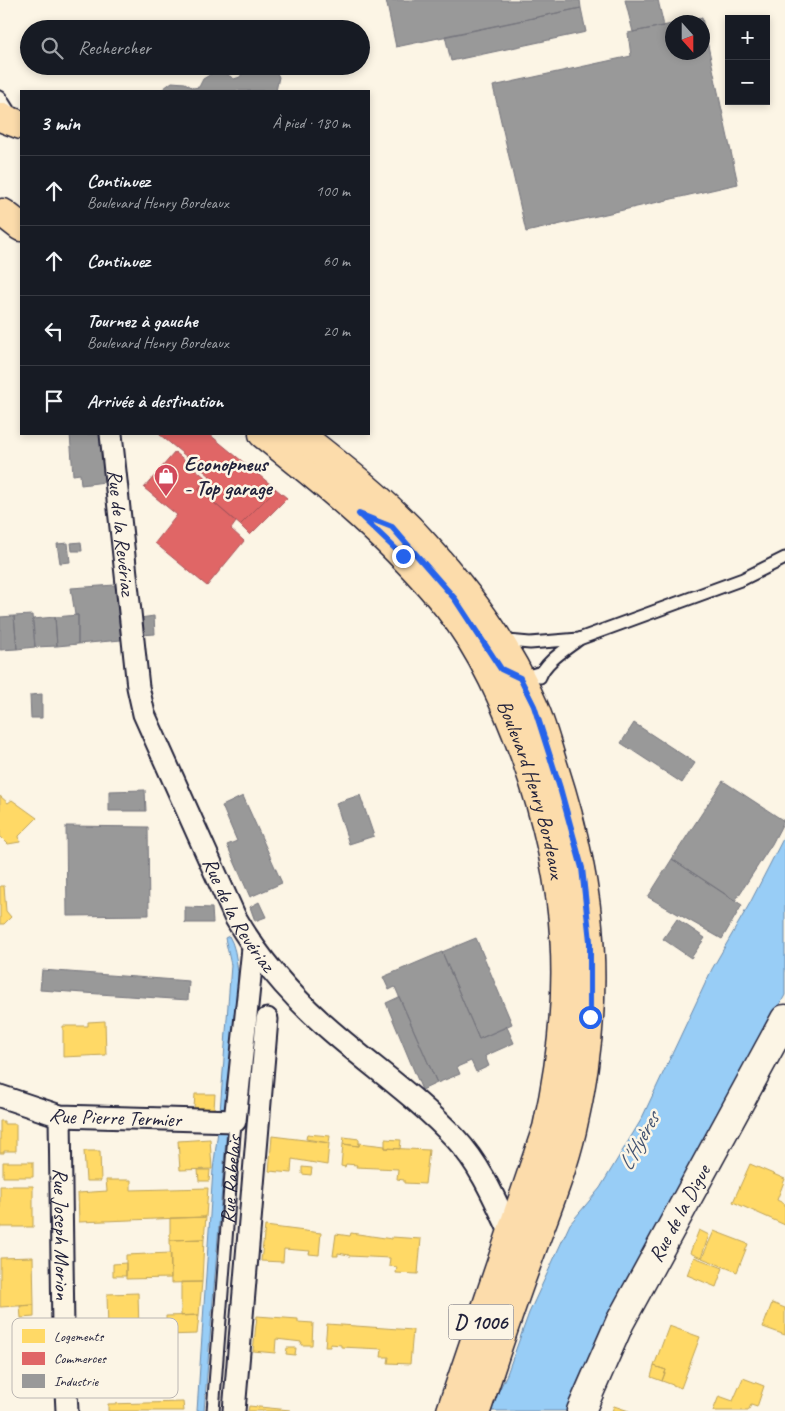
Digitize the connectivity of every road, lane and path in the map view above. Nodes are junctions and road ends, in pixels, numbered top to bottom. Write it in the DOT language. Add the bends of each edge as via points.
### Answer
graph roads {
  1 [pos="0,97"];
  2 [pos="7,119"];
  3 [pos="111,435"];
  4 [pos="264,435"];
  5 [pos="280,435"];
  6 [pos="300,435"];
  7 [pos="367,506"];
  8 [pos="785,558"];
  9 [pos="494,634"];
  10 [pos="579,639"];
  11 [pos="531,675"];
  12 [pos="253,948"];
  13 [pos="268,1019"];
  14 [pos="785,1019"];
  15 [pos="0,1096"];
  16 [pos="60,1116"];
  17 [pos="225,1121"];
  18 [pos="524,1234"];
  19 [pos="63,1318"];
  20 [pos="66,1398"];
  21 [pos="67,1411"];
  22 [pos="213,1411"];
  23 [pos="234,1411"];
  24 [pos="451,1411"];
  25 [pos="476,1411"];
  26 [pos="582,1411"];
  1 -- 2 [label="lane"];
  3 -- 12 [label="street, Rue de la Revériaz" via="138,687 144,714 235,917"];
  4 -- 7 [label="main road, Boulevard Henry Bordeaux / D 1006"];
  5 -- 7 [label="street, Boulevard Henry Bordeaux"];
  6 -- 7 [label="main road, Boulevard Henry Bordeaux / D 1006"];
  7 -- 9 [label="main road, Boulevard Henry Bordeaux / D 1006" via="422,541"];
  7 -- 11 [label="lane" via="395,531 455,599 501,669"];
  7 -- 18 [label="main road, Boulevard Henry Bordeaux / D 1006" via="403,556 448,607 473,644 511,717 551,838 566,943 565,1016 555,1089"];
  8 -- 10 [label="lane" via="743,579"];
  9 -- 10 [label="lane" via="508,641 530,643"];
  9 -- 11 [label="main road, Boulevard Henry Bordeaux / D 1006"];
  10 -- 11 [label="lane"];
  11 -- 18 [label="main road, Boulevard Henry Bordeaux / D 1006" via="534,706 582,868 590,941 590,1017 572,1133"];
  12 -- 17 [label="street, Rue Rabelais"];
  12 -- 18 [label="street, Rue de la Revériaz" via="321,1022 426,1109 457,1140"];
  13 -- 23 [label="street"];
  14 -- 26 [label="street, Rue de la Digue" via="620,1322"];
  15 -- 16 [label="street, Rue Pierre Termier"];
  16 -- 17 [label="street, Rue Pierre Termier"];
  16 -- 19 [label="street, Rue Joseph Morion"];
  17 -- 22 [label="lane, Rue Rabelais"];
  18 -- 24 [label="main road, D 1006"];
  18 -- 25 [label="main road, D 1006" via="511,1304"];
  20 -- 21 [label="street, Rue Joseph Morion"];
}
